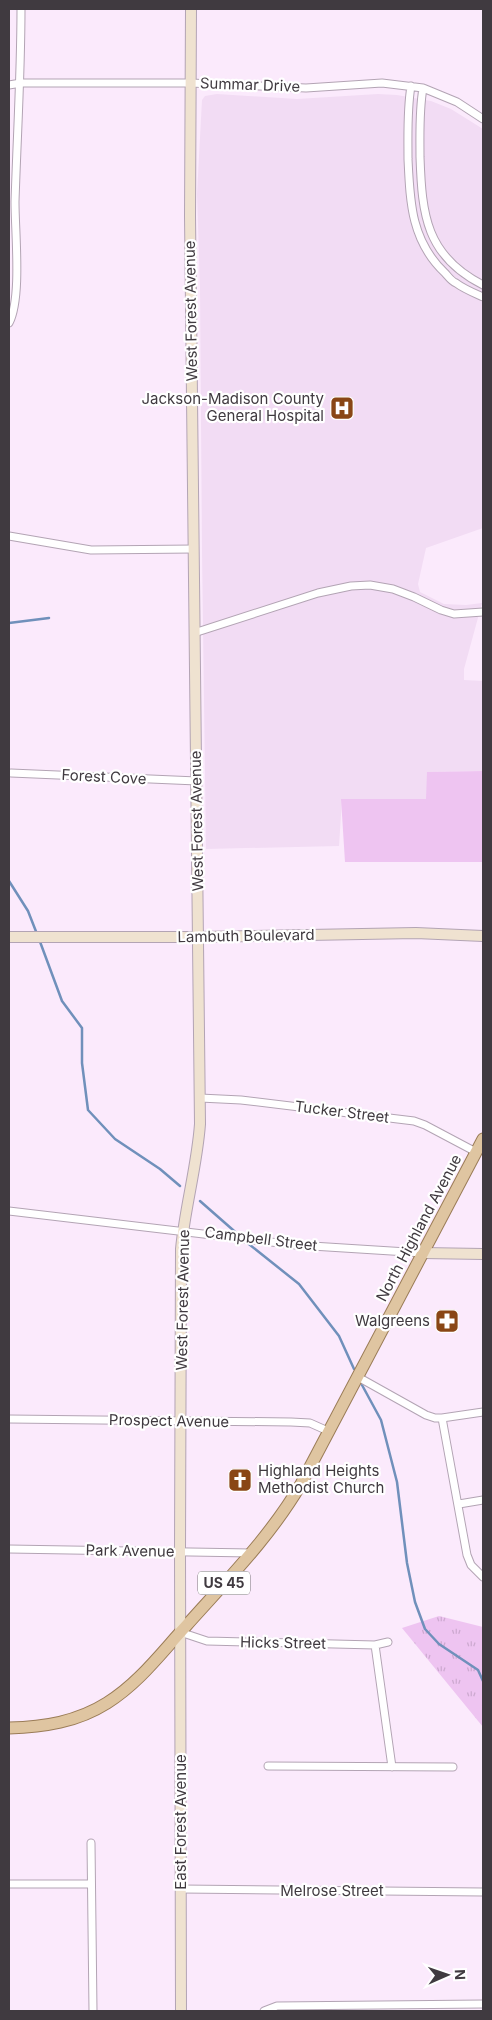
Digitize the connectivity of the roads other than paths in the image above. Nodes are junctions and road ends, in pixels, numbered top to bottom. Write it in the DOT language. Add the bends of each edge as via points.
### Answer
graph roads {
  1 [pos="21,9"];
  2 [pos="192,9"];
  3 [pos="21,83"];
  4 [pos="190,83"];
  5 [pos="9,86"];
  6 [pos="410,86"];
  7 [pos="423,88"];
  8 [pos="483,119"];
  9 [pos="483,285"];
  10 [pos="483,298"];
  11 [pos="9,323"];
  12 [pos="9,536"];
  13 [pos="194,549"];
  14 [pos="483,612"];
  15 [pos="194,633"];
  16 [pos="11,772"];
  17 [pos="197,781"];
  18 [pos="483,936"];
  19 [pos="9,937"];
  20 [pos="198,937"];
  21 [pos="200,1098"];
  22 [pos="483,1139"];
  23 [pos="476,1152"];
  24 [pos="9,1211"];
  25 [pos="183,1230"];
  26 [pos="423,1253"];
  27 [pos="483,1254"];
  28 [pos="359,1374"];
  29 [pos="483,1412"];
  30 [pos="442,1418"];
  31 [pos="9,1419"];
  32 [pos="181,1421"];
  33 [pos="328,1431"];
  34 [pos="483,1500"];
  35 [pos="459,1504"];
  36 [pos="9,1549"];
  37 [pos="180,1551"];
  38 [pos="251,1553"];
  39 [pos="483,1577"];
  40 [pos="180,1632"];
  41 [pos="388,1642"];
  42 [pos="375,1645"];
  43 [pos="9,1728"];
  44 [pos="268,1766"];
  45 [pos="392,1767"];
  46 [pos="453,1767"];
  47 [pos="91,1843"];
  48 [pos="9,1884"];
  49 [pos="90,1884"];
  50 [pos="180,1889"];
  51 [pos="483,1892"];
  52 [pos="483,2004"];
  53 [pos="93,2011"];
  54 [pos="181,2011"];
  55 [pos="264,2011"];
  1 -- 3 [label="street"];
  2 -- 4 [label="main road, West Forest Avenue"];
  3 -- 4 [label="street, Summar Drive"];
  3 -- 5 [label="street, Summar Drive"];
  3 -- 11 [label="street" via="15,203 16,304"];
  4 -- 6 [label="street, Summar Drive" via="306,88 382,83"];
  4 -- 13 [label="main road, West Forest Avenue"];
  6 -- 7 [label="street, Summar Drive"];
  6 -- 10 [label="street" via="407,124 412,214 422,244 437,266 454,282"];
  7 -- 8 [label="street, Summar Drive" via="457,102"];
  7 -- 9 [label="street" via="420,143 425,217 441,252 456,269"];
  12 -- 13 [label="street" via="82,550"];
  13 -- 15 [label="main road, West Forest Avenue"];
  14 -- 15 [label="street" via="454,614 392,589 351,586 318,593"];
  15 -- 17 [label="main road, West Forest Avenue"];
  16 -- 17 [label="street, Forest Cove"];
  17 -- 20 [label="main road, West Forest Avenue"];
  18 -- 20 [label="main road, Lambuth Boulevard" via="416,933"];
  19 -- 20 [label="main road, Lambuth Boulevard"];
  20 -- 21 [label="main road, West Forest Avenue"];
  21 -- 23 [label="street, Tucker Street" via="414,1121"];
  21 -- 25 [label="main road, West Forest Avenue" via="198,1146"];
  22 -- 23 [label="main road, North Highland Avenue / US 45"];
  23 -- 26 [label="main road, North Highland Avenue / US 45"];
  24 -- 25 [label="street, Campbell Street"];
  25 -- 26 [label="street, Campbell Street" via="306,1245"];
  25 -- 32 [label="main road, West Forest Avenue"];
  26 -- 27 [label="main road, Campbell Street"];
  26 -- 28 [label="main road, North Highland Avenue / US 45"];
  28 -- 30 [label="street" via="426,1415"];
  28 -- 33 [label="main road, North Highland Avenue / US 45"];
  29 -- 30 [label="street"];
  30 -- 35 [label="street"];
  31 -- 32 [label="street, Prospect Avenue"];
  32 -- 33 [label="street, Prospect Avenue" via="290,1422 310,1424"];
  32 -- 37 [label="main road, West Forest Avenue"];
  33 -- 38 [label="main road, North Highland Avenue / US 45" via="285,1511"];
  34 -- 35 [label="street"];
  35 -- 39 [label="street" via="467,1555 471,1565"];
  36 -- 37 [label="street, Park Avenue"];
  37 -- 38 [label="street, Park Avenue"];
  37 -- 40 [label="main road, West Forest Avenue"];
  38 -- 40 [label="main road, North Highland Avenue / US 45"];
  40 -- 42 [label="street, Hicks Street" via="206,1641"];
  40 -- 43 [label="main road, North Highland Avenue / US 45" via="148,1669 107,1703 69,1720"];
  40 -- 50 [label="main road, East Forest Avenue"];
  41 -- 42 [label="street, Hicks Street"];
  42 -- 45 [label="street"];
  44 -- 45 [label="street"];
  45 -- 46 [label="street"];
  47 -- 49 [label="street"];
  48 -- 49 [label="street"];
  49 -- 53 [label="street"];
  50 -- 51 [label="street, Melrose Street"];
  50 -- 54 [label="main road, East Forest Avenue"];
  52 -- 55 [label="street" via="276,2006"];
}
